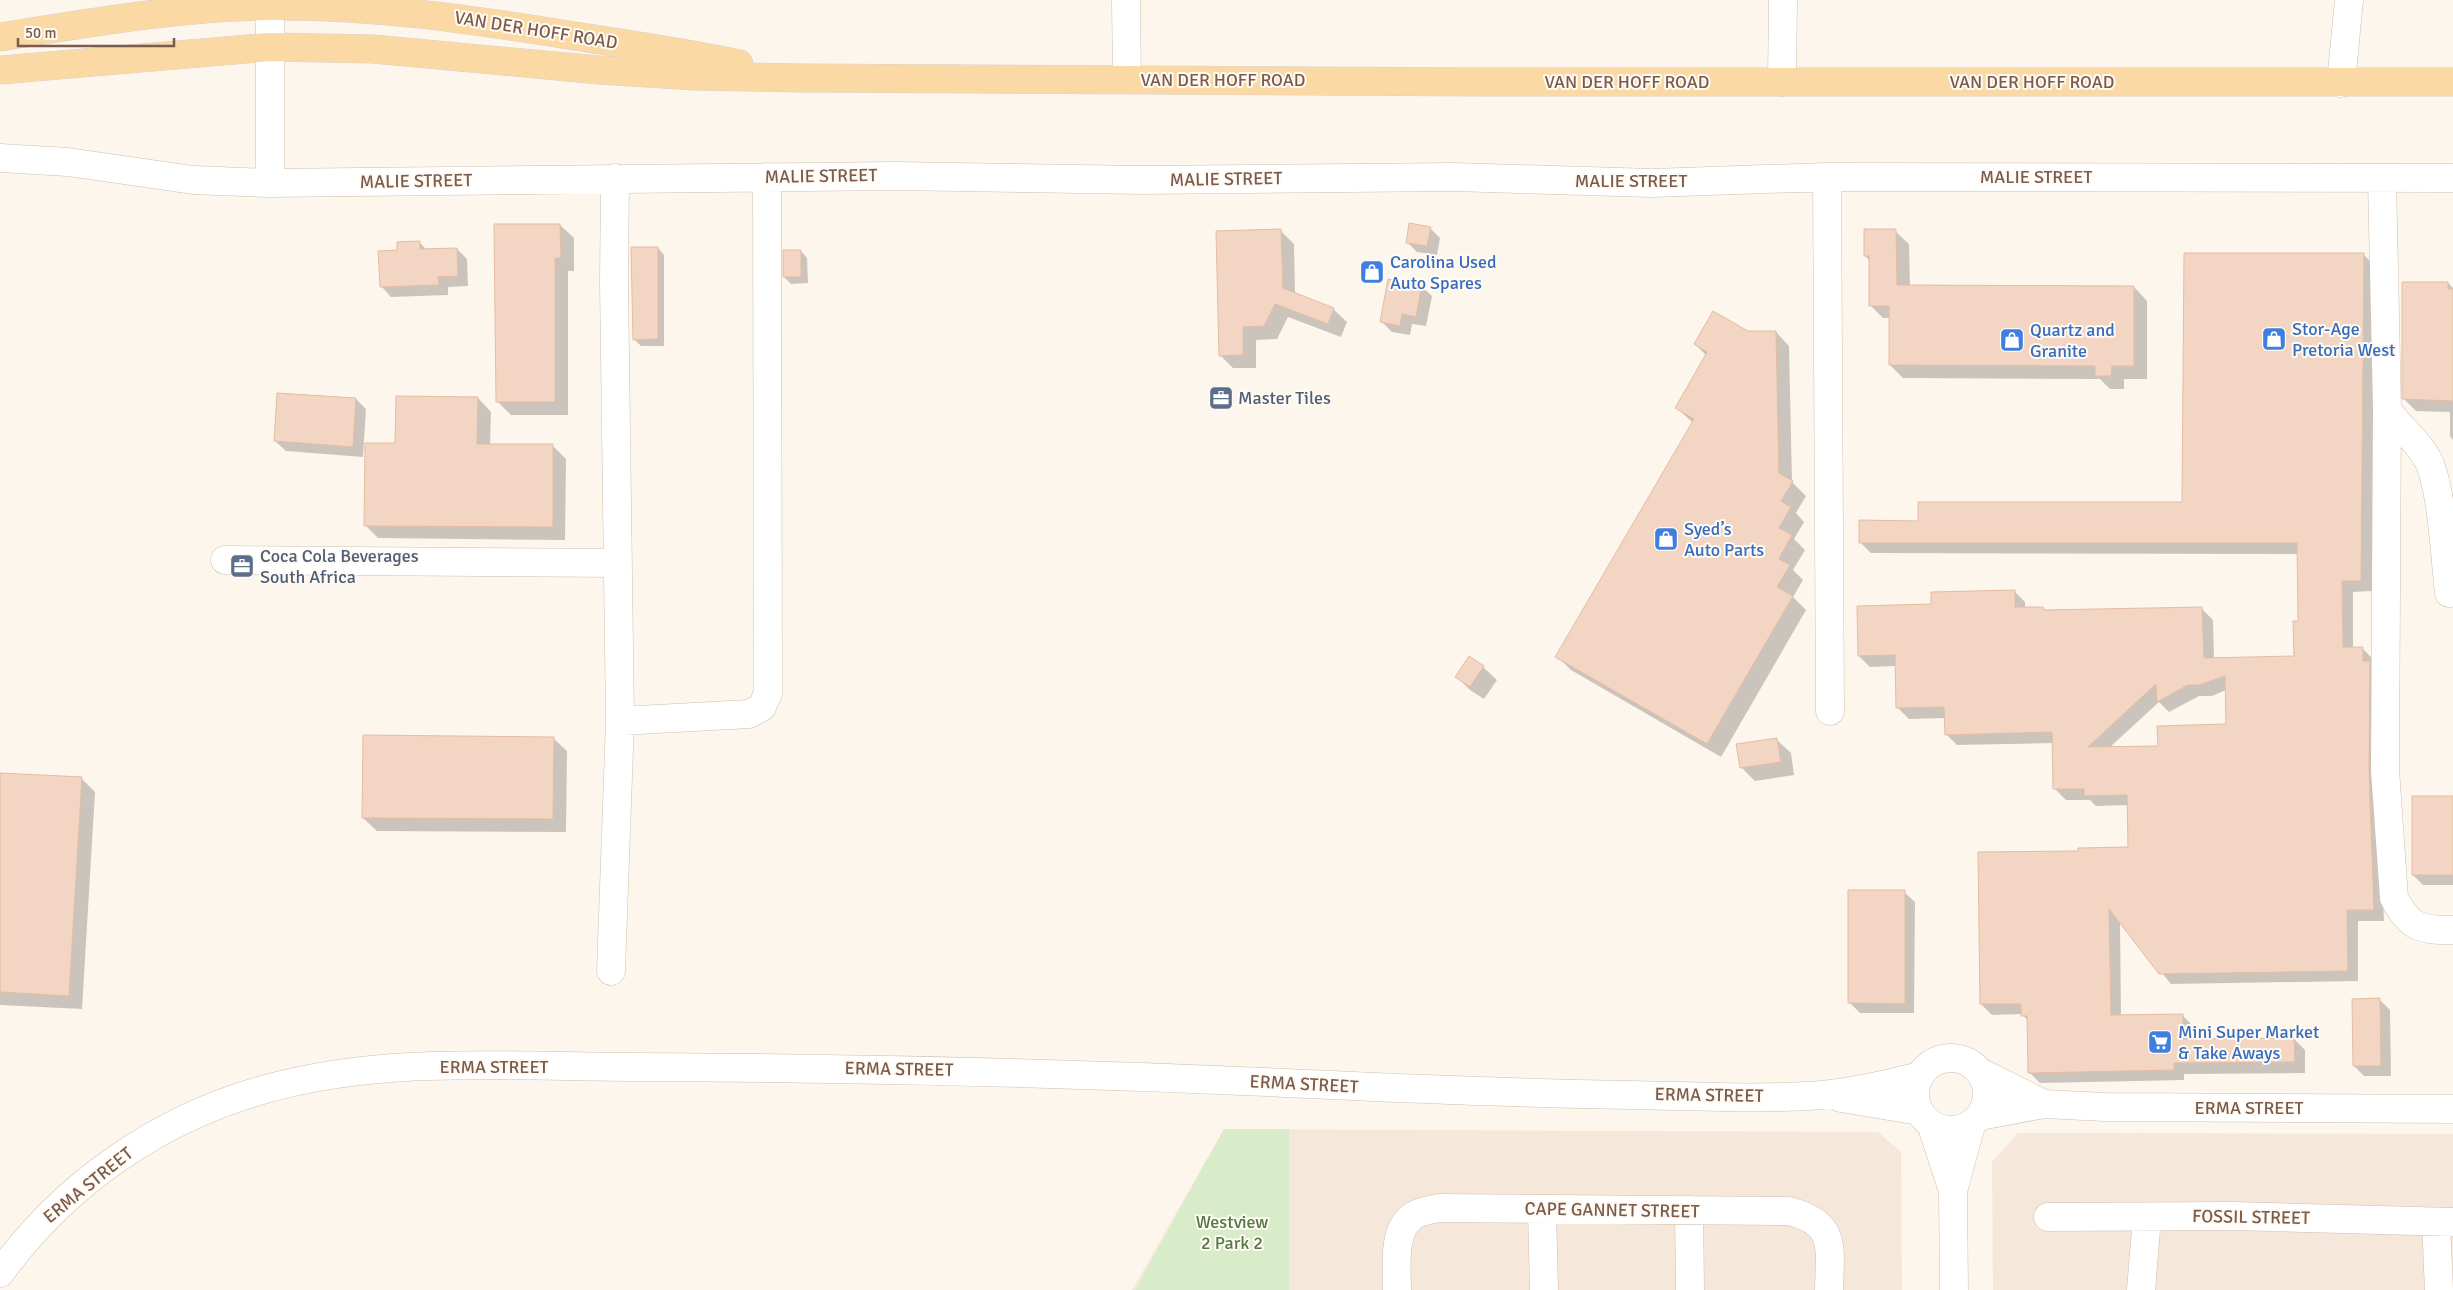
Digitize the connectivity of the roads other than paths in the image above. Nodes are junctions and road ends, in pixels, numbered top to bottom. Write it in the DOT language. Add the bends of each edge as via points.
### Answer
graph roads {
  1 [pos="1126,0"];
  2 [pos="1783,0"];
  3 [pos="2349,0"];
  4 [pos="270,6"];
  5 [pos="0,38"];
  6 [pos="270,47"];
  7 [pos="0,70"];
  8 [pos="802,78"];
  9 [pos="1127,79"];
  10 [pos="1782,82"];
  11 [pos="2342,82"];
  12 [pos="2453,82"];
  13 [pos="0,158"];
  14 [pos="767,177"];
  15 [pos="1828,177"];
  16 [pos="615,178"];
  17 [pos="2382,178"];
  18 [pos="2453,178"];
  19 [pos="270,183"];
  20 [pos="2387,409"];
  21 [pos="225,560"];
  22 [pos="618,563"];
  23 [pos="2449,593"];
  24 [pos="1830,711"];
  25 [pos="620,721"];
  26 [pos="2453,930"];
  27 [pos="611,972"];
  28 [pos="1980,1072"];
  29 [pos="1920,1076"];
  30 [pos="1821,1095"];
  31 [pos="2044,1104"];
  32 [pos="2453,1109"];
  33 [pos="1925,1118"];
  34 [pos="1976,1120"];
  35 [pos="1953,1190"];
  36 [pos="1542,1209"];
  37 [pos="1689,1210"];
  38 [pos="2048,1216"];
  39 [pos="2147,1217"];
  40 [pos="2445,1222"];
  41 [pos="0,1273"];
  42 [pos="1397,1290"];
  43 [pos="1544,1290"];
  44 [pos="1690,1290"];
  45 [pos="1829,1290"];
  46 [pos="1954,1290"];
  47 [pos="2141,1290"];
  48 [pos="2439,1290"];
  1 -- 9 [label="street"];
  2 -- 10 [label="street"];
  3 -- 11 [label="street"];
  4 -- 5 [label="main road, VAN DER HOFF ROAD" via="89,22"];
  4 -- 6 [label="street"];
  4 -- 8 [label="main road, VAN DER HOFF ROAD" via="454,16 690,54"];
  6 -- 7 [label="main road, VAN DER HOFF ROAD"];
  6 -- 8 [label="main road, VAN DER HOFF ROAD" via="373,49 695,76"];
  6 -- 19 [label="street"];
  8 -- 9 [label="main road, VAN DER HOFF ROAD"];
  9 -- 10 [label="main road, VAN DER HOFF ROAD"];
  10 -- 11 [label="main road, VAN DER HOFF ROAD"];
  11 -- 12 [label="main road, VAN DER HOFF ROAD"];
  13 -- 19 [label="street, MALIE STREET" via="68,162 193,180"];
  14 -- 15 [label="street, MALIE STREET" via="1142,180 1454,177 1652,183"];
  14 -- 16 [label="street, MALIE STREET"];
  14 -- 25 [label="street" via="768,693 762,707 749,714"];
  15 -- 17 [label="street, MALIE STREET"];
  15 -- 24 [label="street"];
  16 -- 19 [label="street, MALIE STREET"];
  16 -- 22 [label="street"];
  17 -- 18 [label="street, MALIE STREET"];
  17 -- 20 [label="street"];
  20 -- 23 [label="street" via="2428,460 2436,488"];
  20 -- 26 [label="street" via="2385,770 2394,898 2402,913 2418,926 2429,930"];
  21 -- 22 [label="street"];
  22 -- 25 [label="street"];
  25 -- 27 [label="street"];
  28 -- 29 [label="street" via="1961,1059 1949,1058 1927,1067"];
  28 -- 31 [label="street, ERMA STREET"];
  28 -- 34 [label="street" via="1988,1094 1986,1106"];
  29 -- 30 [label="street, ERMA STREET"];
  29 -- 33 [label="street" via="1915,1094"];
  30 -- 33 [label="street, ERMA STREET"];
  30 -- 41 [label="street, ERMA STREET" via="1753,1097 1464,1092 1141,1076 866,1068 416,1066 306,1079 218,1104 184,1119 104,1167 57,1206 25,1238"];
  31 -- 32 [label="street, ERMA STREET"];
  31 -- 34 [label="street, ERMA STREET"];
  33 -- 34 [label="street" via="1948,1131 1960,1130"];
  33 -- 35 [label="street"];
  34 -- 35 [label="street"];
  35 -- 46 [label="street"];
  36 -- 37 [label="street, CAPE GANNET STREET"];
  36 -- 42 [label="street, CAPE GANNET STREET" via="1439,1208 1413,1215 1400,1238"];
  36 -- 43 [label="street"];
  37 -- 44 [label="street"];
  37 -- 45 [label="street, CAPE GANNET STREET" via="1789,1211 1807,1216 1820,1224 1826,1234"];
  38 -- 39 [label="street, FOSSIL STREET"];
  39 -- 40 [label="street, FOSSIL STREET"];
  39 -- 47 [label="street"];
  40 -- 48 [label="street"];
}
